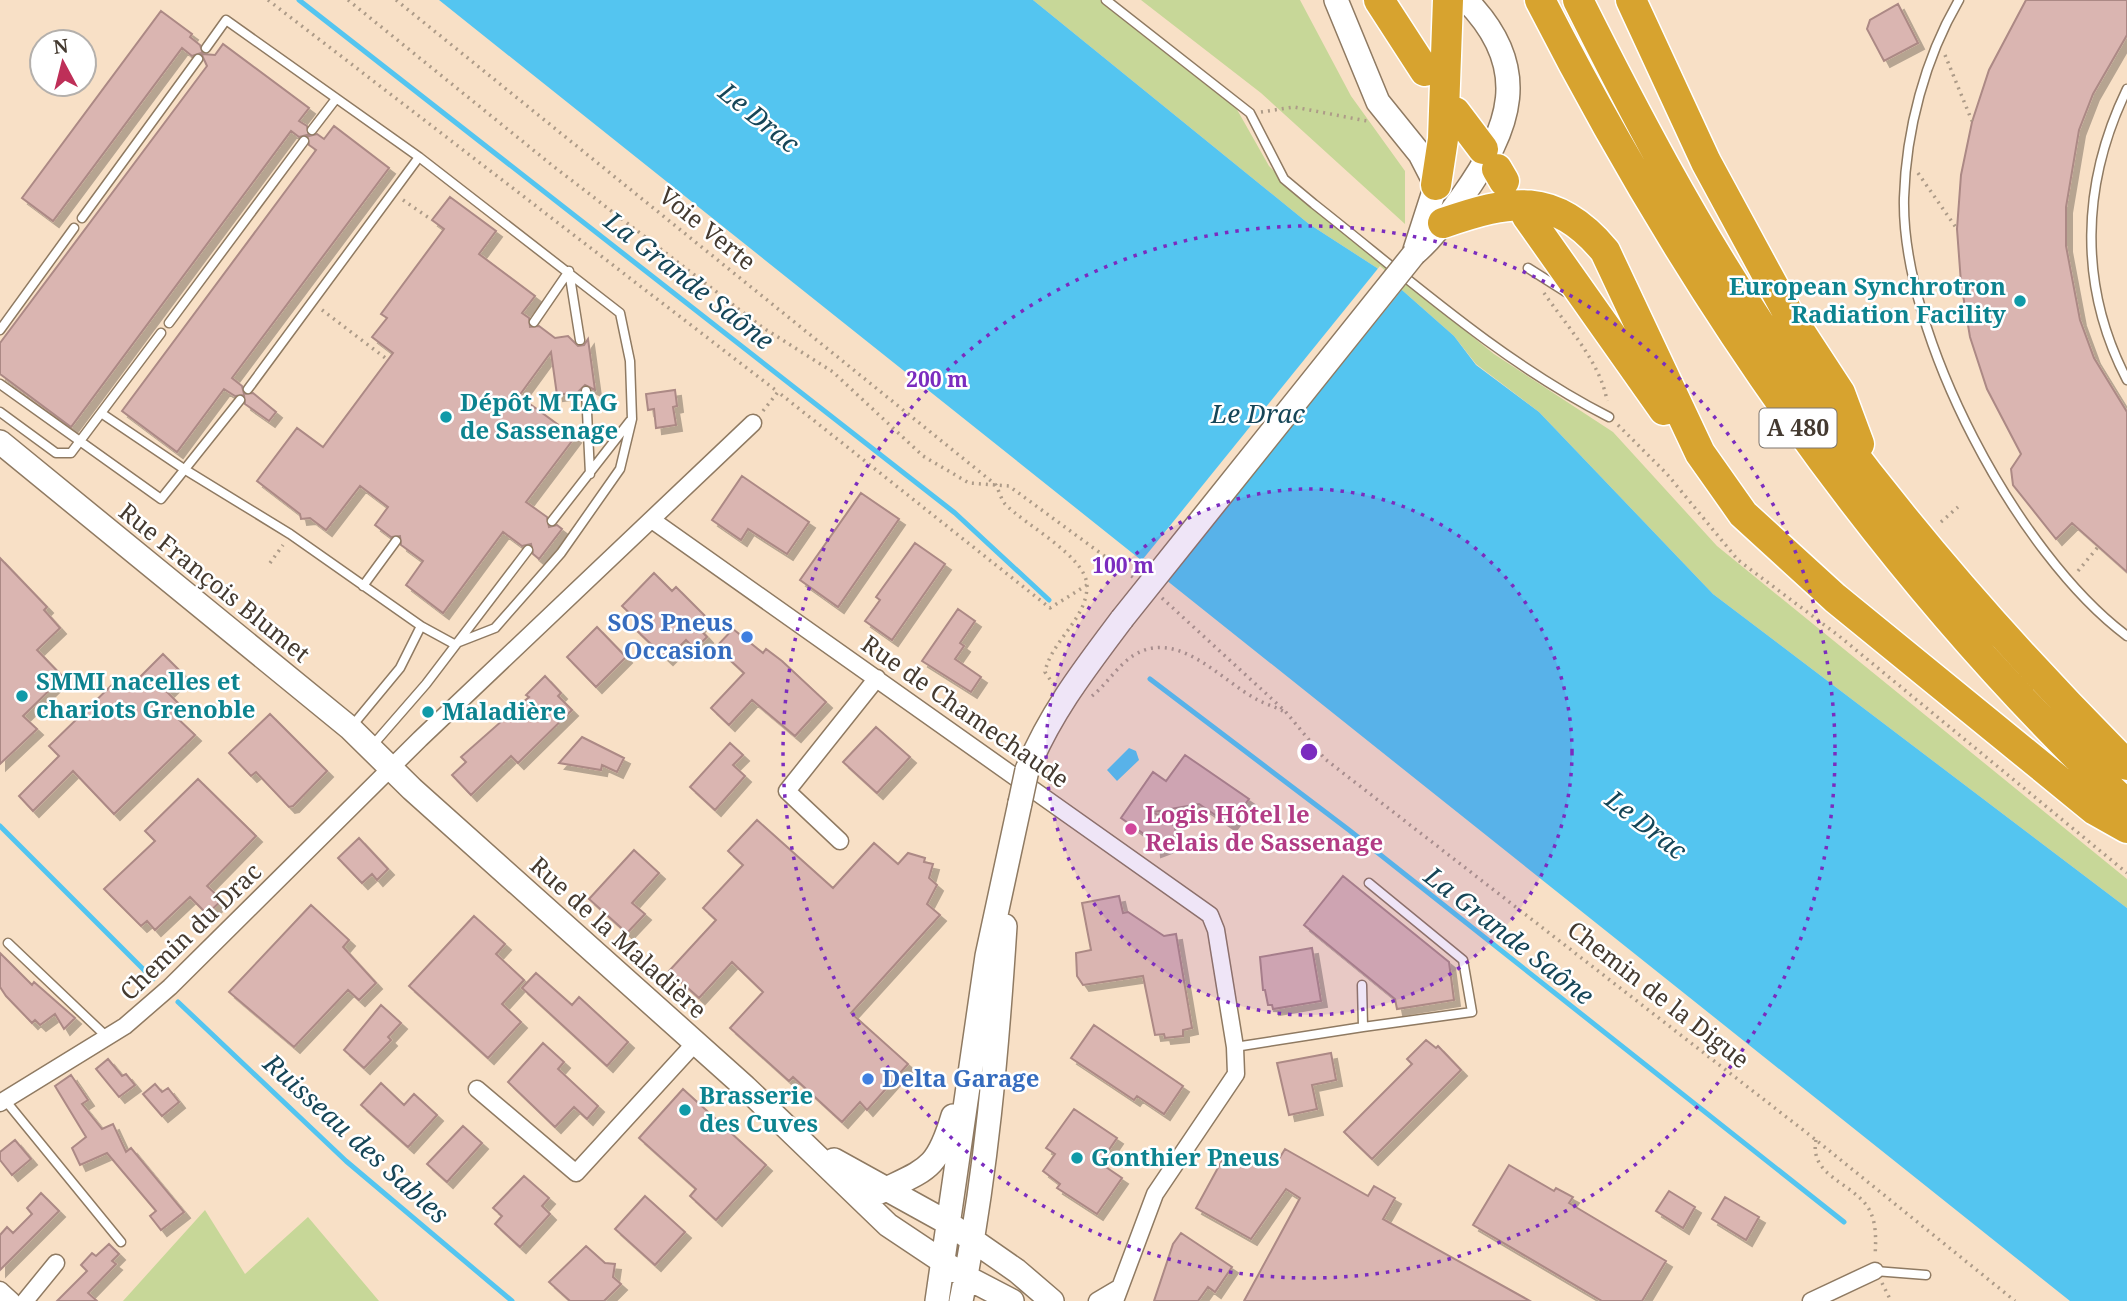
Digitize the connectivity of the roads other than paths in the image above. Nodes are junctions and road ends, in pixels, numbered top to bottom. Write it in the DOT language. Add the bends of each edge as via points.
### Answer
graph roads {
  1 [pos="1107,0"];
  2 [pos="1336,0"];
  3 [pos="1379,0"];
  4 [pos="1448,0"];
  5 [pos="1466,0"];
  6 [pos="1539,0"];
  7 [pos="1578,0"];
  8 [pos="1631,0"];
  9 [pos="1955,2"];
  10 [pos="206,48"];
  11 [pos="198,59"];
  12 [pos="1425,71"];
  13 [pos="2127,89"];
  14 [pos="335,100"];
  15 [pos="1455,112"];
  16 [pos="312,130"];
  17 [pos="304,141"];
  18 [pos="419,157"];
  19 [pos="1495,166"];
  20 [pos="1436,185"];
  21 [pos="1527,216"];
  22 [pos="82,218"];
  23 [pos="1443,223"];
  24 [pos="74,228"];
  25 [pos="1414,254"];
  26 [pos="1528,268"];
  27 [pos="569,271"];
  28 [pos="1590,306"];
  29 [pos="534,322"];
  30 [pos="169,323"];
  31 [pos="0,330"];
  32 [pos="161,333"];
  33 [pos="580,341"];
  34 [pos="2127,380"];
  35 [pos="0,384"];
  36 [pos="248,389"];
  37 [pos="586,391"];
  38 [pos="240,400"];
  39 [pos="0,412"];
  40 [pos="101,413"];
  41 [pos="1609,416"];
  42 [pos="632,419"];
  43 [pos="753,424"];
  44 [pos="0,442"];
  45 [pos="79,442"];
  46 [pos="1700,453"];
  47 [pos="184,469"];
  48 [pos="590,474"];
  49 [pos="1875,485"];
  50 [pos="652,520"];
  51 [pos="552,521"];
  52 [pos="396,541"];
  53 [pos="528,551"];
  54 [pos="363,586"];
  55 [pos="421,626"];
  56 [pos="2127,636"];
  57 [pos="454,644"];
  58 [pos="877,678"];
  59 [pos="350,728"];
  60 [pos="372,746"];
  61 [pos="2127,765"];
  62 [pos="393,767"];
  63 [pos="2127,805"];
  64 [pos="2127,828"];
  65 [pos="840,841"];
  66 [pos="1009,863"];
  67 [pos="1369,883"];
  68 [pos="8,943"];
  69 [pos="1362,985"];
  70 [pos="1363,1027"];
  71 [pos="107,1037"];
  72 [pos="696,1042"];
  73 [pos="1235,1047"];
  74 [pos="973,1050"];
  75 [pos="477,1089"];
  76 [pos="2,1101"];
  77 [pos="810,1146"];
  78 [pos="887,1189"];
  79 [pos="864,1200"];
  80 [pos="948,1223"];
  81 [pos="974,1239"];
  82 [pos="121,1242"];
  83 [pos="943,1259"];
  84 [pos="56,1263"];
  85 [pos="1875,1271"];
  86 [pos="1926,1275"];
  87 [pos="966,1276"];
  88 [pos="0,1290"];
  89 [pos="1117,1295"];
  90 [pos="12,1301"];
  91 [pos="25,1301"];
  92 [pos="937,1301"];
  93 [pos="961,1301"];
  94 [pos="1012,1301"];
  95 [pos="1052,1301"];
  96 [pos="1097,1301"];
  97 [pos="1811,1301"];
  1 -- 41 [label="lane" via="1250,113 1269,154 1294,187 1504,354 1556,390"];
  2 -- 20 [label="main road" via="1378,102 1420,154"];
  3 -- 12 [label="highway"];
  4 -- 20 [label="highway" via="1443,139"];
  5 -- 23 [label="main road" via="1477,11 1506,66 1507,107 1497,142"];
  6 -- 63 [label="highway, A 480" via="1666,229 1734,338 1806,439 1969,640"];
  7 -- 49 [label="highway, A 480" via="1703,233 1759,323"];
  8 -- 49 [label="highway" via="1740,229 1840,393"];
  9 -- 56 [label="lane" via="1923,83 1909,159 1904,198 1911,268 1949,386 1998,481 2070,580"];
  10 -- 14 [label="lane" via="226,20"];
  11 -- 22 [label="lane"];
  13 -- 34 [label="lane" via="2099,160 2089,243 2103,326"];
  14 -- 16 [label="lane"];
  14 -- 18 [label="lane"];
  15 -- 19 [label="highway"];
  17 -- 30 [label="lane"];
  18 -- 27 [label="lane"];
  18 -- 36 [label="lane"];
  20 -- 25 [label="main road"];
  21 -- 28 [label="highway"];
  23 -- 25 [label="main road"];
  23 -- 46 [label="highway" via="1492,206 1526,204 1563,213 1589,231 1605,251"];
  24 -- 31 [label="lane"];
  25 -- 66 [label="main road, bridge" via="1067,694 1027,770"];
  26 -- 28 [label="lane"];
  27 -- 29 [label="lane"];
  27 -- 33 [label="lane"];
  27 -- 42 [label="lane" via="620,313 630,360"];
  28 -- 46 [label="highway"];
  32 -- 40 [label="lane"];
  35 -- 45 [label="lane"];
  37 -- 48 [label="lane"];
  38 -- 47 [label="lane"];
  39 -- 45 [label="lane" via="55,453 71,453"];
  40 -- 45 [label="lane"];
  40 -- 47 [label="lane"];
  42 -- 48 [label="lane"];
  42 -- 57 [label="lane" via="620,469 561,553 495,628"];
  43 -- 50 [label="street"];
  44 -- 59 [label="main road, Rue François Blumet"];
  45 -- 47 [label="lane" via="161,499"];
  46 -- 64 [label="highway" via="1743,514 1835,598 2095,810"];
  47 -- 54 [label="lane" via="290,534"];
  48 -- 51 [label="lane"];
  49 -- 61 [label="highway, A 480" via="2051,689"];
  50 -- 58 [label="street, Rue de Chamechaude"];
  50 -- 62 [label="street"];
  52 -- 54 [label="lane"];
  53 -- 57 [label="lane"];
  54 -- 55 [label="lane"];
  55 -- 57 [label="lane"];
  55 -- 59 [label="lane" via="401,668"];
  57 -- 60 [label="lane"];
  58 -- 65 [label="street" via="787,791"];
  58 -- 73 [label="street, Rue de Chamechaude" via="1210,915"];
  59 -- 60 [label="main road, Rue François Blumet"];
  60 -- 62 [label="main road, Rue François Blumet"];
  62 -- 71 [label="street, Chemin du Drac" via="170,987"];
  62 -- 72 [label="main road, Rue de la Maladière" via="412,789"];
  66 -- 74 [label="main road" via="987,956"];
  66 -- 81 [label="main road" via="999,1027"];
  67 -- 70 [label="lane" via="1463,960 1472,1013"];
  68 -- 71 [label="lane"];
  69 -- 70 [label="lane"];
  70 -- 73 [label="lane"];
  71 -- 76 [label="street, Chemin du Drac"];
  72 -- 75 [label="street" via="576,1173"];
  72 -- 77 [label="main road, Rue de la Maladière"];
  73 -- 89 [label="street, Rue de Chamechaude" via="1236,1074 1155,1194"];
  74 -- 78 [label="main road" via="947,1137 934,1163"];
  74 -- 80 [label="main road"];
  76 -- 82 [label="lane"];
  77 -- 78 [label="main road, Rue de la Maladière"];
  77 -- 79 [label="main road, Rue de la Maladière"];
  78 -- 79 [label="main road"];
  78 -- 80 [label="main road, Rue de la Maladière"];
  79 -- 83 [label="main road, Rue de la Maladière" via="888,1225"];
  80 -- 81 [label="main road, Rue de la Maladière"];
  80 -- 83 [label="main road"];
  81 -- 87 [label="main road"];
  81 -- 95 [label="main road, Rue de la Maladière"];
  83 -- 87 [label="main road, Rue de la Maladière"];
  83 -- 92 [label="main road"];
  84 -- 91 [label="street"];
  85 -- 86 [label="lane"];
  85 -- 97 [label="street"];
  87 -- 93 [label="main road"];
  87 -- 94 [label="main road, Rue de la Maladière"];
  88 -- 90 [label="street"];
  89 -- 96 [label="street, Rue de Chamechaude"];
}
